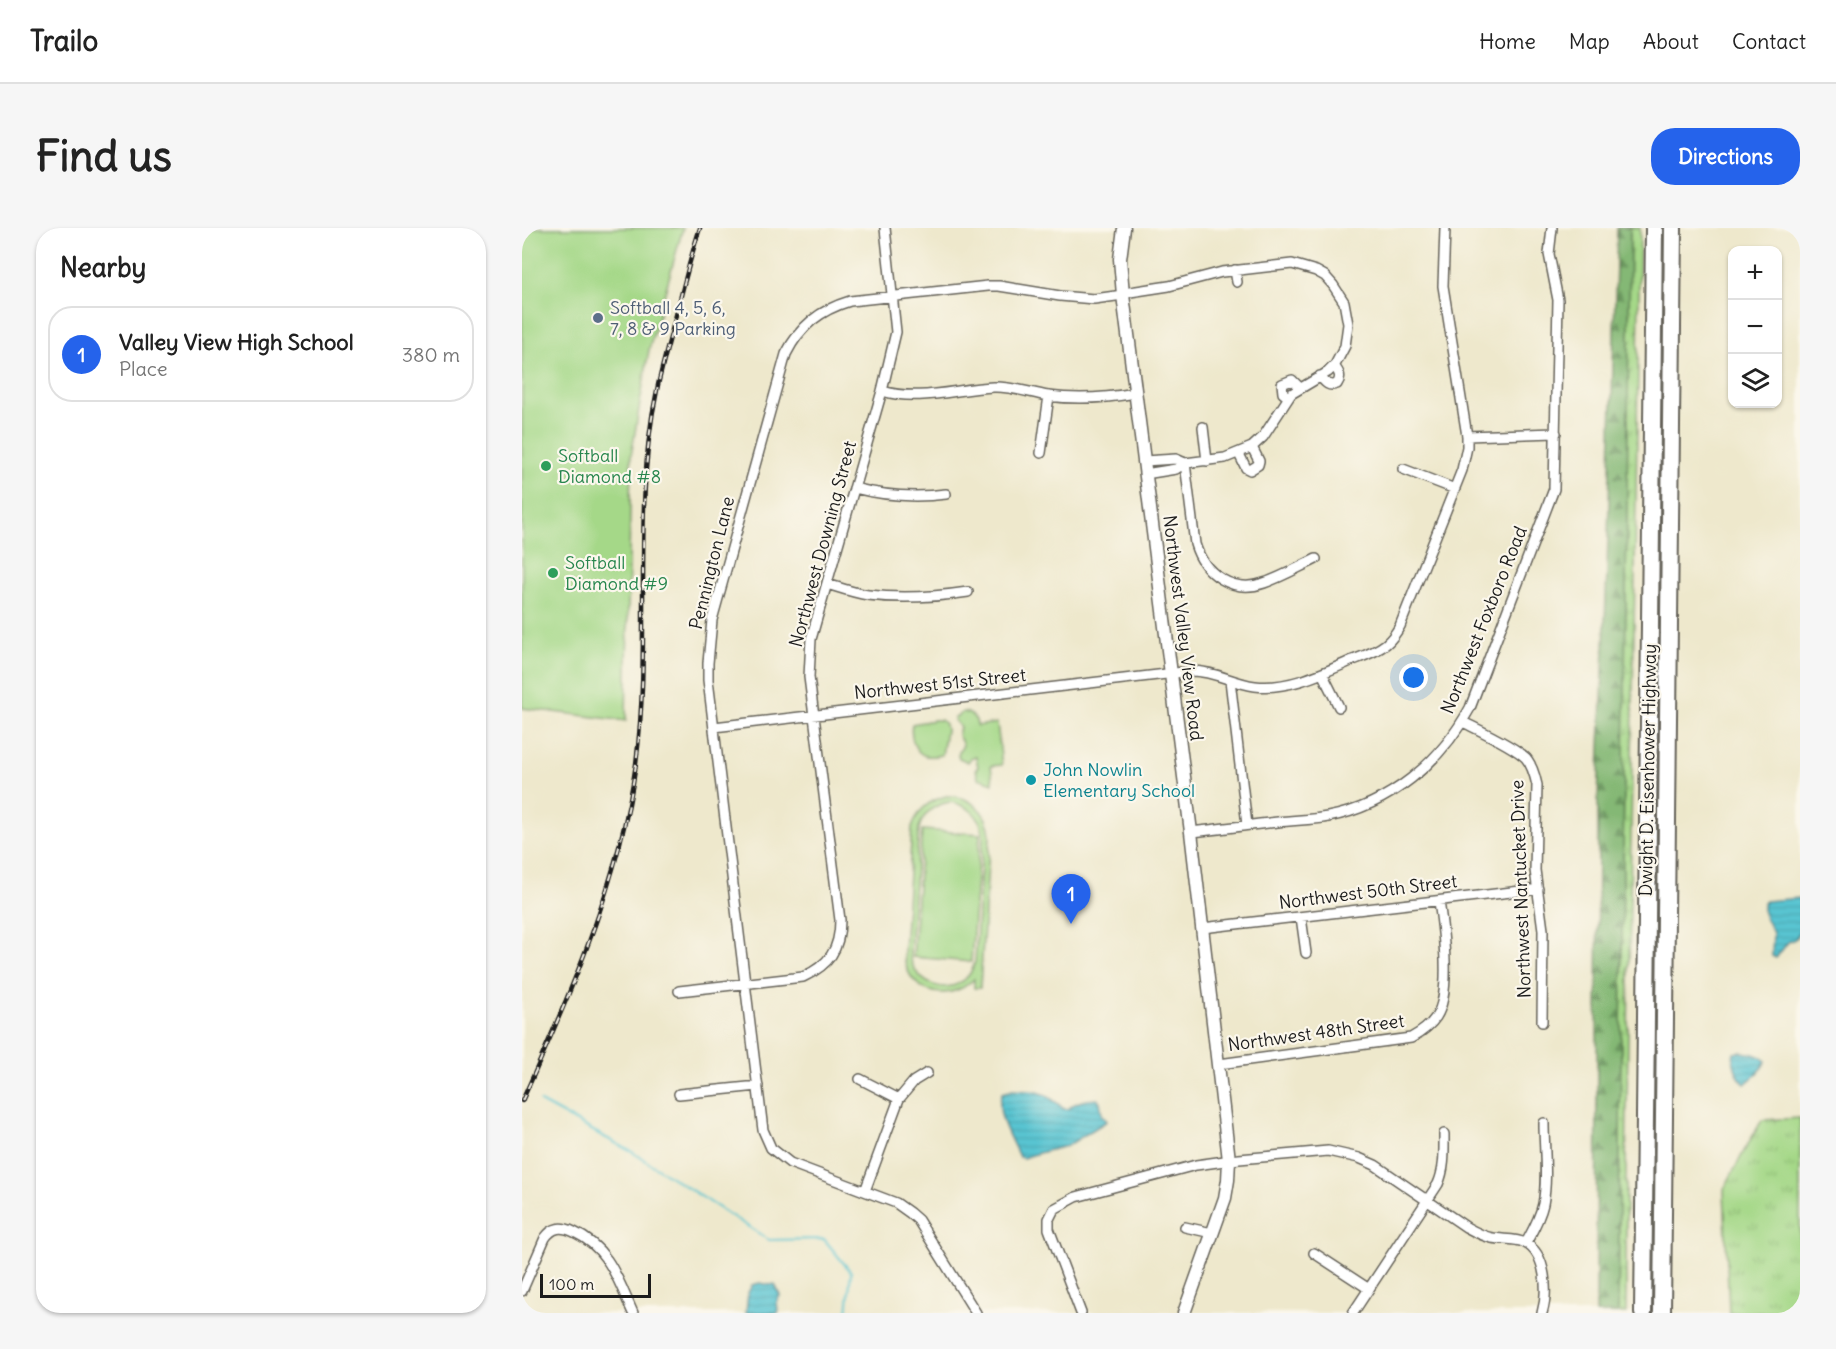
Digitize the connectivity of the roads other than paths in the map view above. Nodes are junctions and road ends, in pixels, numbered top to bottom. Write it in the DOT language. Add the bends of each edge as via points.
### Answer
graph roads {
  1 [pos="885,228"];
  2 [pos="1124,228"];
  3 [pos="1445,228"];
  4 [pos="1552,228"];
  5 [pos="1654,228"];
  6 [pos="1673,228"];
  7 [pos="1235,270"];
  8 [pos="1237,282"];
  9 [pos="1123,295"];
  10 [pos="893,298"];
  11 [pos="1334,366"];
  12 [pos="1320,376"];
  13 [pos="882,391"];
  14 [pos="1136,393"];
  15 [pos="1048,396"];
  16 [pos="1203,427"];
  17 [pos="1556,434"];
  18 [pos="1467,436"];
  19 [pos="1252,447"];
  20 [pos="1041,453"];
  21 [pos="1239,454"];
  22 [pos="1144,461"];
  23 [pos="1207,461"];
  24 [pos="1185,463"];
  25 [pos="1402,469"];
  26 [pos="1145,474"];
  27 [pos="854,488"];
  28 [pos="1455,489"];
  29 [pos="946,494"];
  30 [pos="1316,559"];
  31 [pos="827,584"];
  32 [pos="968,592"];
  33 [pos="1322,673"];
  34 [pos="1170,674"];
  35 [pos="1230,680"];
  36 [pos="1339,707"];
  37 [pos="814,715"];
  38 [pos="1463,722"];
  39 [pos="714,728"];
  40 [pos="1247,825"];
  41 [pos="1191,832"];
  42 [pos="1538,889"];
  43 [pos="1438,901"];
  44 [pos="1301,917"];
  45 [pos="1202,928"];
  46 [pos="1306,953"];
  47 [pos="746,984"];
  48 [pos="679,991"];
  49 [pos="1542,1022"];
  50 [pos="1219,1064"];
  51 [pos="927,1073"];
  52 [pos="860,1079"];
  53 [pos="758,1086"];
  54 [pos="679,1094"];
  55 [pos="899,1099"];
  56 [pos="1544,1123"];
  57 [pos="1444,1134"];
  58 [pos="1229,1160"];
  59 [pos="865,1191"];
  60 [pos="1428,1200"];
  61 [pos="1185,1227"];
  62 [pos="1212,1233"];
  63 [pos="1526,1243"];
  64 [pos="1314,1253"];
  65 [pos="1369,1289"];
  66 [pos="522,1291"];
  67 [pos="633,1313"];
  68 [pos="976,1313"];
  69 [pos="1081,1313"];
  70 [pos="1184,1313"];
  71 [pos="1353,1313"];
  72 [pos="1542,1313"];
  73 [pos="1643,1313"];
  74 [pos="1662,1313"];
  1 -- 10 [label="street, Northwest Downing Street"];
  2 -- 9 [label="street, Northwest Valley View Road" via="1120,259"];
  3 -- 18 [label="street, Northwest 51st Street" via="1443,286"];
  4 -- 17 [label="street, Northwest Foxboro Road" via="1549,254 1558,300"];
  5 -- 73 [label="highway, Dwight D. Eisenhower Highway"];
  6 -- 74 [label="highway, Dwight D. Eisenhower Highway"];
  7 -- 8 [label="street"];
  7 -- 9 [label="street, Pennington Lane"];
  7 -- 11 [label="street, Pennington Lane" via="1292,264 1325,276 1344,302 1348,324 1345,346"];
  9 -- 10 [label="street, Pennington Lane" via="1082,299 999,286"];
  9 -- 14 [label="street, Northwest Valley View Road"];
  10 -- 13 [label="street, Northwest Downing Street" via="896,332"];
  10 -- 39 [label="street, Pennington Lane" via="830,308 806,325 786,354 712,620 708,663"];
  11 -- 12 [label="street"];
  11 -- 12 [label="street" via="1340,376 1337,384 1324,383"];
  12 -- 19 [label="street" via="1288,397 1263,437"];
  13 -- 15 [label="street" via="914,396 994,387"];
  13 -- 27 [label="street, Northwest Downing Street"];
  14 -- 15 [label="street" via="1077,399"];
  14 -- 22 [label="street, Northwest Valley View Road"];
  15 -- 20 [label="street"];
  16 -- 23 [label="street"];
  17 -- 18 [label="street"];
  17 -- 38 [label="street, Northwest Foxboro Road" via="1554,489"];
  18 -- 28 [label="street, Northwest 51st Street" via="1466,456"];
  19 -- 21 [label="street"];
  19 -- 21 [label="street" via="1259,461 1255,468 1246,468"];
  21 -- 23 [label="street"];
  22 -- 24 [label="street" via="1176,459"];
  22 -- 26 [label="street, Northwest Valley View Road"];
  23 -- 24 [label="street"];
  24 -- 26 [label="street" via="1176,469"];
  24 -- 30 [label="street" via="1198,557 1213,574 1236,585 1252,586"];
  25 -- 28 [label="street"];
  26 -- 34 [label="street, Northwest Valley View Road"];
  27 -- 29 [label="street" via="899,496"];
  27 -- 31 [label="street, Northwest Downing Street"];
  28 -- 33 [label="street, Northwest 51st Street" via="1395,635 1376,650"];
  31 -- 32 [label="street" via="877,596 930,597"];
  31 -- 37 [label="street, Northwest Downing Street" via="811,639 809,677"];
  33 -- 35 [label="street, Northwest 51st Street" via="1266,686"];
  33 -- 36 [label="street"];
  34 -- 35 [label="street, Northwest 51st Street" via="1200,671"];
  34 -- 37 [label="street, Northwest 51st Street"];
  34 -- 41 [label="street, Northwest Valley View Road"];
  35 -- 40 [label="street"];
  37 -- 39 [label="street, Northwest 51st Street"];
  37 -- 47 [label="street, Northwest Downing Street" via="840,920 838,942 829,960 803,978"];
  38 -- 40 [label="street, Northwest Foxboro Road" via="1428,765 1374,801 1329,816"];
  38 -- 42 [label="street, Northwest Nantucket Drive" via="1515,750 1531,766 1537,785"];
  39 -- 47 [label="street, Pennington Lane"];
  40 -- 41 [label="street, Northwest Foxboro Road"];
  41 -- 45 [label="street, Northwest Valley View Road"];
  42 -- 43 [label="street, Northwest 50th Street"];
  42 -- 49 [label="street, Northwest Nantucket Drive" via="1543,930"];
  43 -- 44 [label="street, Northwest 50th Street"];
  43 -- 50 [label="street, Northwest 48th Street" via="1444,945 1442,1004 1424,1030 1411,1038"];
  44 -- 45 [label="street, Northwest 50th Street"];
  44 -- 46 [label="street"];
  45 -- 50 [label="street, Northwest Valley View Road"];
  47 -- 48 [label="street"];
  47 -- 53 [label="street, Pennington Lane"];
  50 -- 58 [label="street, Northwest Valley View Road"];
  51 -- 55 [label="street"];
  52 -- 55 [label="street"];
  53 -- 54 [label="street"];
  53 -- 59 [label="street, Pennington Lane" via="763,1130 776,1154"];
  55 -- 59 [label="street"];
  56 -- 63 [label="street" via="1543,1203"];
  57 -- 60 [label="street" via="1442,1174"];
  58 -- 60 [label="street" via="1312,1152 1343,1154 1375,1165"];
  58 -- 62 [label="street, Northwest Valley View Road" via="1225,1197"];
  58 -- 69 [label="street" via="1076,1197 1054,1209 1048,1229"];
  59 -- 68 [label="street, Pennington Lane" via="904,1207 918,1220"];
  60 -- 63 [label="street" via="1480,1235"];
  60 -- 65 [label="street"];
  61 -- 62 [label="street"];
  62 -- 70 [label="street, Northwest Valley View Road"];
  63 -- 72 [label="street" via="1543,1267"];
  64 -- 65 [label="street"];
  65 -- 71 [label="street"];
  66 -- 67 [label="street" via="548,1229 558,1227 593,1243 610,1263"];
}
